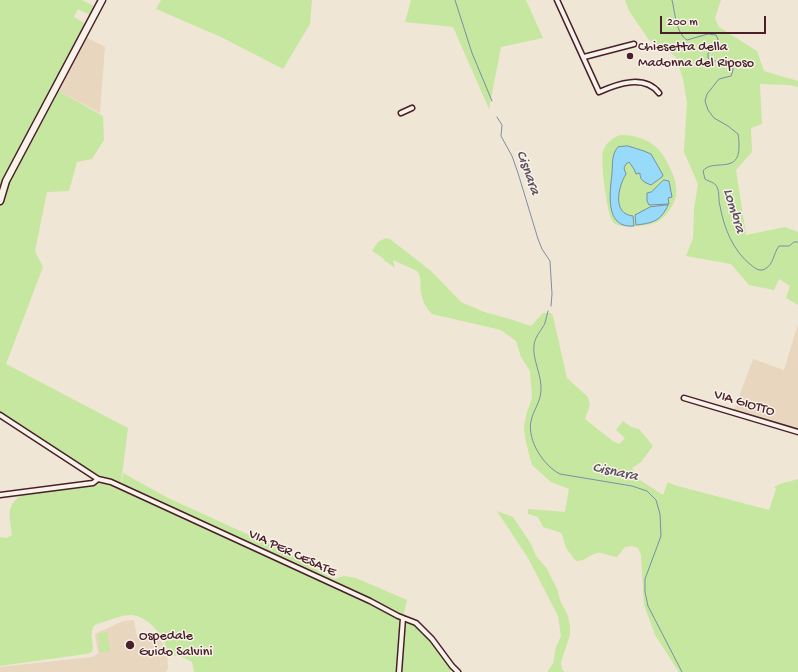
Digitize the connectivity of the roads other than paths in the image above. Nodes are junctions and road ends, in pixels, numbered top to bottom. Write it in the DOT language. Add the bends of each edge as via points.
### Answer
graph roads {
  1 [pos="102,0"];
  2 [pos="557,0"];
  3 [pos="634,44"];
  4 [pos="584,57"];
  5 [pos="659,93"];
  6 [pos="412,108"];
  7 [pos="401,113"];
  8 [pos="0,201"];
  9 [pos="684,398"];
  10 [pos="0,415"];
  11 [pos="798,432"];
  12 [pos="98,479"];
  13 [pos="0,495"];
  14 [pos="403,618"];
  15 [pos="399,672"];
  16 [pos="458,672"];
  1 -- 8 [label="street" via="6,182"];
  2 -- 4 [label="street"];
  3 -- 4 [label="street"];
  4 -- 5 [label="street" via="599,92 618,84 634,82"];
  6 -- 7 [label="street"];
  9 -- 11 [label="street, VIA GIOTTO"];
  10 -- 12 [label="street, VIA PER CESATE"];
  12 -- 13 [label="street" via="93,483"];
  12 -- 14 [label="street, VIA PER CESATE" via="111,482"];
  14 -- 15 [label="street"];
  14 -- 16 [label="street, VIA PER CESATE" via="423,629"];
}
